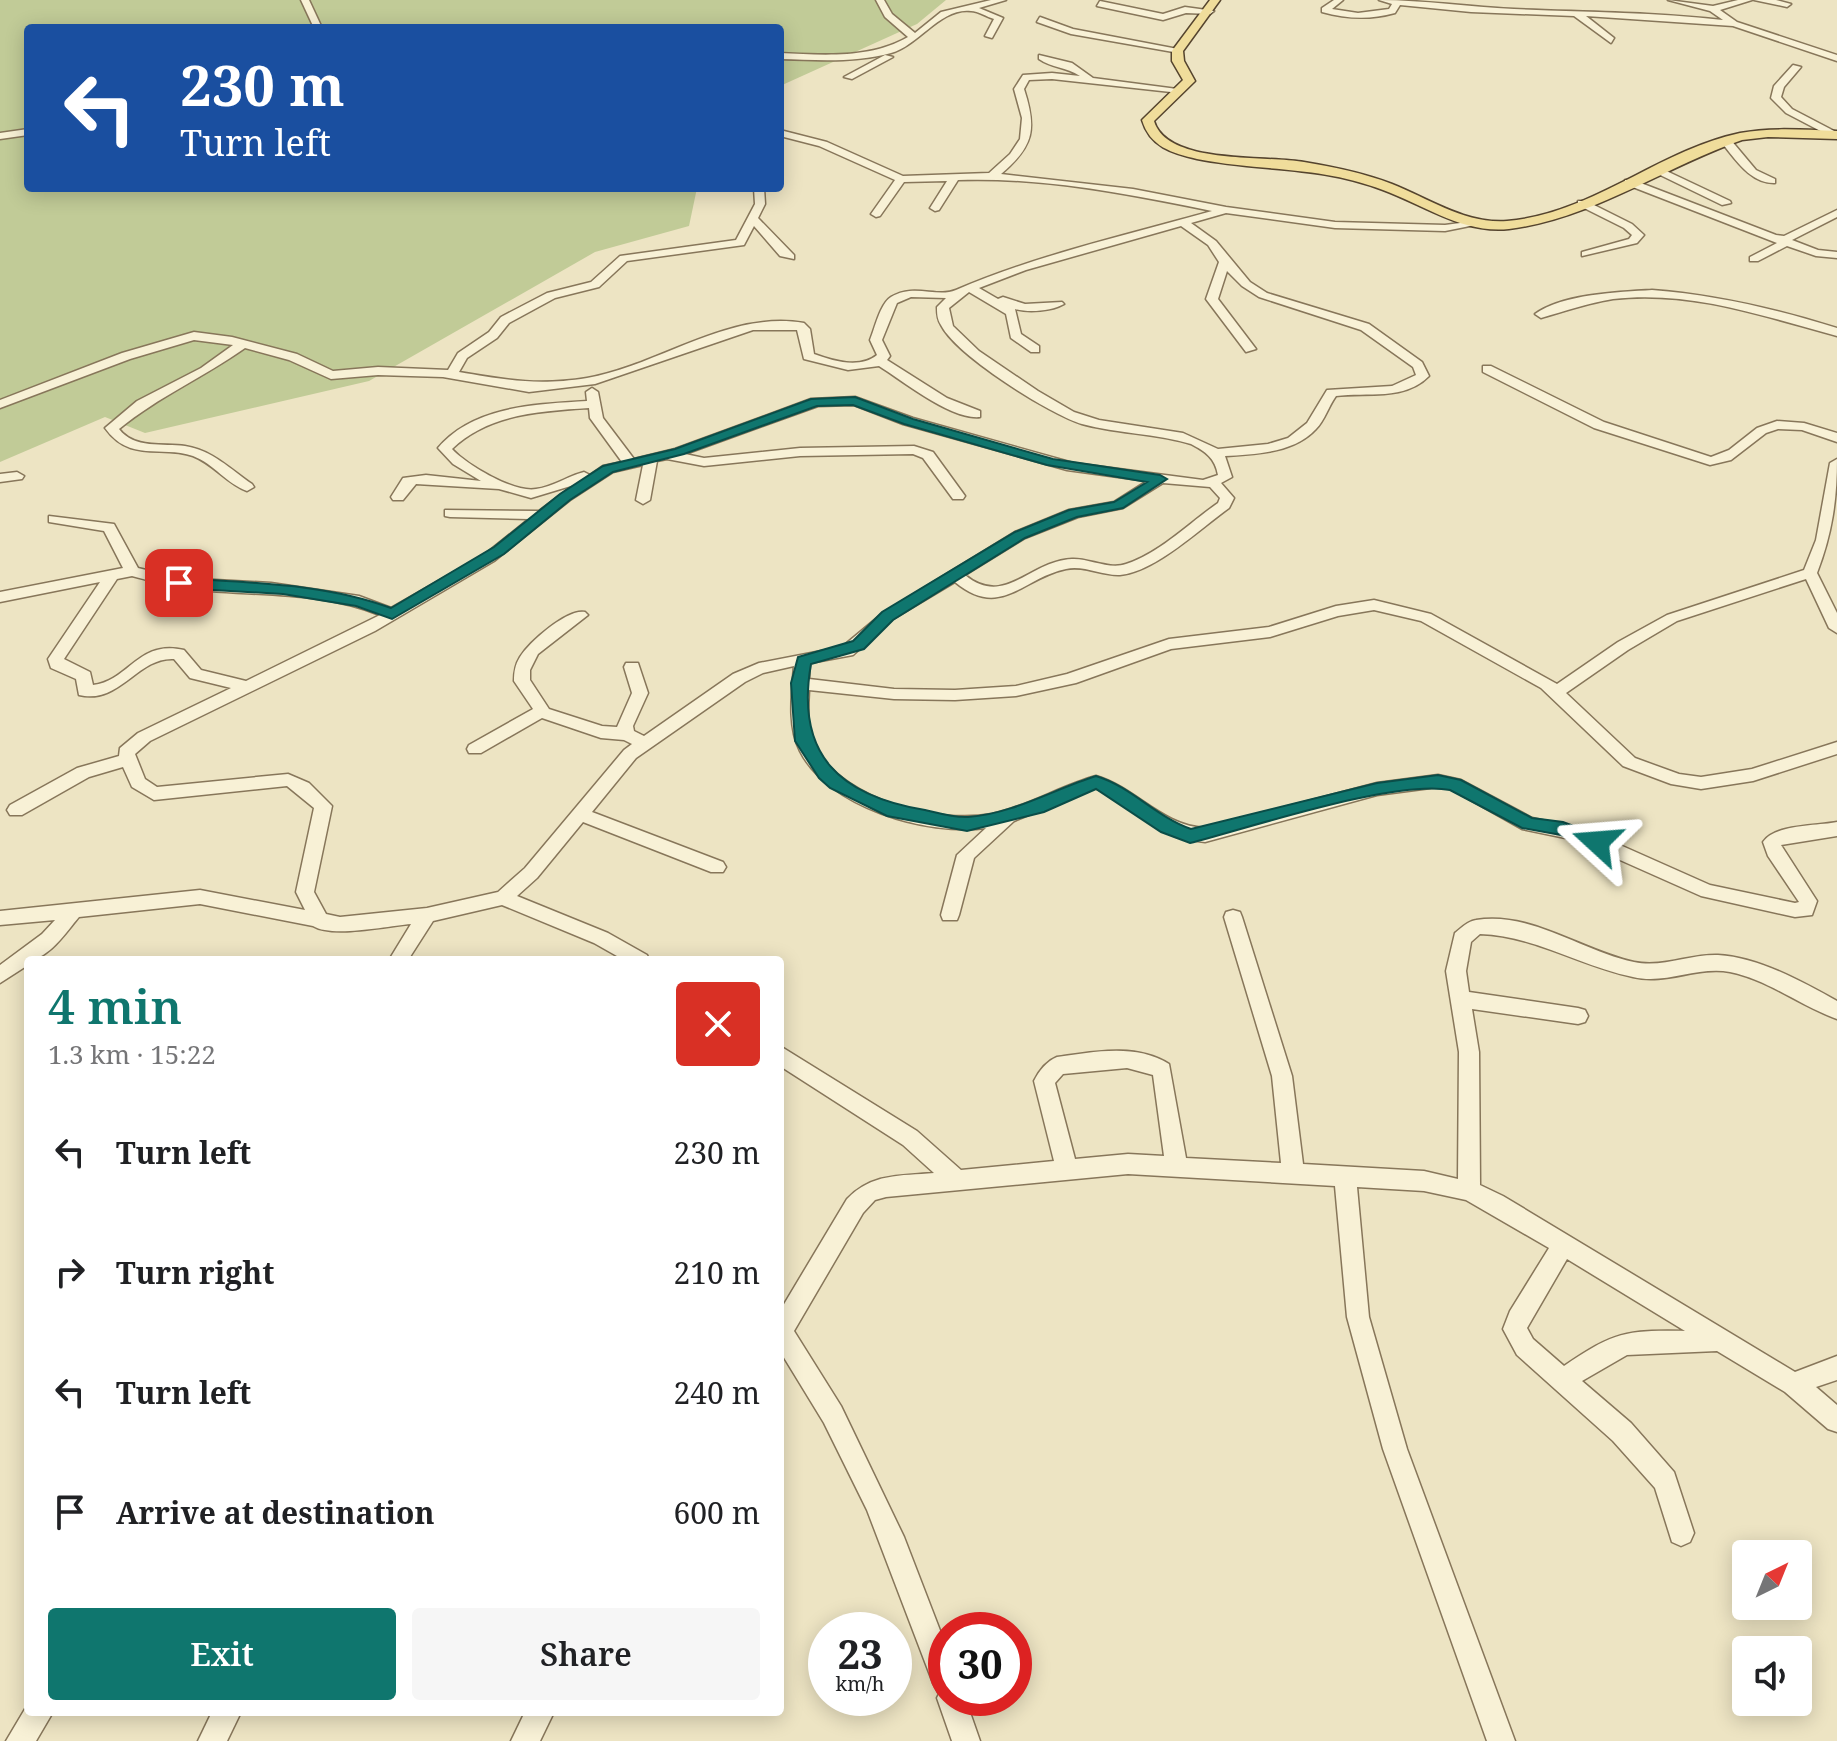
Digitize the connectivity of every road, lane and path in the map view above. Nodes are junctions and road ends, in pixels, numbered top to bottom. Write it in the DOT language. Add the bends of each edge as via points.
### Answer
graph roads {
  1 [pos="305,0"];
  2 [pos="880,0"];
  3 [pos="1002,0"];
  4 [pos="1339,0"];
  5 [pos="1383,0"];
  6 [pos="1499,0"];
  7 [pos="1672,0"];
  8 [pos="1748,0"];
  9 [pos="1758,0"];
  10 [pos="1397,2"];
  11 [pos="1100,4"];
  12 [pos="1787,4"];
  13 [pos="1212,6"];
  14 [pos="974,9"];
  15 [pos="1713,9"];
  16 [pos="1499,13"];
  17 [pos="1577,14"];
  18 [pos="1040,20"];
  19 [pos="316,24"];
  20 [pos="1734,24"];
  21 [pos="913,36"];
  22 [pos="989,36"];
  23 [pos="1611,40"];
  24 [pos="1816,42"];
  25 [pos="1179,50"];
  26 [pos="1837,50"];
  27 [pos="890,51"];
  28 [pos="784,56"];
  29 [pos="1042,57"];
  30 [pos="1837,58"];
  31 [pos="1796,67"];
  32 [pos="849,77"];
  33 [pos="1094,81"];
  34 [pos="1180,90"];
  35 [pos="24,133"];
  36 [pos="1835,134"];
  37 [pos="784,135"];
  38 [pos="0,136"];
  39 [pos="1726,141"];
  40 [pos="1658,170"];
  41 [pos="992,176"];
  42 [pos="955,177"];
  43 [pos="901,179"];
  44 [pos="1771,181"];
  45 [pos="1629,182"];
  46 [pos="760,192"];
  47 [pos="1582,203"];
  48 [pos="1726,203"];
  49 [pos="935,208"];
  50 [pos="1226,210"];
  51 [pos="1837,213"];
  52 [pos="876,214"];
  53 [pos="752,218"];
  54 [pos="1184,223"];
  55 [pos="1471,223"];
  56 [pos="1782,240"];
  57 [pos="1586,254"];
  58 [pos="1837,255"];
  59 [pos="790,257"];
  60 [pos="1754,259"];
  61 [pos="1225,262"];
  62 [pos="969,287"];
  63 [pos="954,295"];
  64 [pos="988,298"];
  65 [pos="1058,304"];
  66 [pos="1541,314"];
  67 [pos="1837,332"];
  68 [pos="243,344"];
  69 [pos="1035,349"];
  70 [pos="1250,349"];
  71 [pos="880,361"];
  72 [pos="1487,369"];
  73 [pos="452,374"];
  74 [pos="591,381"];
  75 [pos="0,404"];
  76 [pos="594,404"];
  77 [pos="975,414"];
  78 [pos="1837,438"];
  79 [pos="1217,453"];
  80 [pos="668,455"];
  81 [pos="651,458"];
  82 [pos="630,463"];
  83 [pos="1835,470"];
  84 [pos="604,471"];
  85 [pos="17,476"];
  86 [pos="0,478"];
  87 [pos="1160,479"];
  88 [pos="1214,483"];
  89 [pos="503,485"];
  90 [pos="247,487"];
  91 [pos="958,496"];
  92 [pos="398,497"];
  93 [pos="643,500"];
  94 [pos="450,513"];
  95 [pos="542,515"];
  96 [pos="54,519"];
  97 [pos="132,571"];
  98 [pos="113,573"];
  99 [pos="1810,573"];
  100 [pos="957,576"];
  101 [pos="0,597"];
  102 [pos="392,614"];
  103 [pos="580,615"];
  104 [pos="1837,628"];
  105 [pos="803,660"];
  106 [pos="632,667"];
  107 [pos="799,683"];
  108 [pos="246,686"];
  109 [pos="1558,691"];
  110 [pos="541,712"];
  111 [pos="627,734"];
  112 [pos="646,744"];
  113 [pos="1837,748"];
  114 [pos="475,749"];
  115 [pos="127,760"];
  116 [pos="16,810"];
  117 [pos="1015,813"];
  118 [pos="579,814"];
  119 [pos="967,824"];
  120 [pos="1837,829"];
  121 [pos="976,842"];
  122 [pos="717,867"];
  123 [pos="503,898"];
  124 [pos="73,911"];
  125 [pos="427,915"];
  126 [pos="950,915"];
  127 [pos="1233,917"];
  128 [pos="0,918"];
  129 [pos="321,923"];
  130 [pos="26,956"];
  131 [pos="401,956"];
  132 [pos="633,956"];
  133 [pos="24,957"];
  134 [pos="0,975"];
  135 [pos="1461,999"];
  136 [pos="1837,1011"];
  137 [pos="1578,1016"];
  138 [pos="784,1058"];
  139 [pos="1176,1165"];
  140 [pos="1067,1169"];
  141 [pos="1293,1174"];
  142 [pos="1345,1177"];
  143 [pos="957,1180"];
  144 [pos="1469,1191"];
  145 [pos="1563,1244"];
  146 [pos="784,1326"];
  147 [pos="784,1338"];
  148 [pos="1719,1339"];
  149 [pos="1837,1368"];
  150 [pos="1563,1380"];
  151 [pos="1793,1384"];
  152 [pos="1837,1420"];
  153 [pos="1681,1533"];
  154 [pos="928,1637"];
  155 [pos="36,1716"];
  156 [pos="225,1716"];
  157 [pos="538,1716"];
  158 [pos="957,1716"];
  159 [pos="20,1741"];
  160 [pos="212,1741"];
  161 [pos="525,1741"];
  162 [pos="966,1741"];
  163 [pos="1501,1741"];
  1 -- 19 [label="street"];
  2 -- 21 [label="street" via="888,15"];
  3 -- 14 [label="street"];
  4 -- 10 [label="street" via="1325,10 1367,16 1392,11"];
  5 -- 10 [label="street"];
  6 -- 16 [label="street"];
  7 -- 15 [label="street"];
  8 -- 15 [label="street"];
  9 -- 12 [label="street"];
  10 -- 16 [label="street"];
  11 -- 13 [label="street" via="1163,17"];
  13 -- 25 [label="main road"];
  14 -- 21 [label="street" via="944,14"];
  14 -- 22 [label="street" via="999,18"];
  15 -- 20 [label="street"];
  16 -- 17 [label="street"];
  17 -- 20 [label="street" via="1654,14"];
  17 -- 23 [label="street"];
  18 -- 25 [label="street" via="1071,31"];
  20 -- 30 [label="street"];
  21 -- 27 [label="street"];
  24 -- 26 [label="street"];
  25 -- 34 [label="main road" via="1178,60 1189,81"];
  27 -- 28 [label="street" via="831,58"];
  27 -- 32 [label="street" via="885,60"];
  29 -- 33 [label="street"];
  31 -- 36 [label="street" via="1776,98 1789,111"];
  33 -- 34 [label="street"];
  33 -- 41 [label="street" via="1026,77 1019,89 1027,109 1027,141"];
  34 -- 55 [label="main road" via="1148,120 1151,135 1169,147 1200,156 1284,162 1352,176"];
  35 -- 38 [label="street"];
  36 -- 39 [label="main road" via="1768,133"];
  37 -- 43 [label="street" via="836,149"];
  39 -- 40 [label="main road"];
  39 -- 44 [label="street" via="1752,172"];
  40 -- 45 [label="main road"];
  40 -- 48 [label="street"];
  41 -- 42 [label="street"];
  41 -- 50 [label="street" via="1120,190"];
  42 -- 43 [label="street"];
  42 -- 49 [label="street"];
  43 -- 52 [label="street"];
  45 -- 47 [label="main road"];
  45 -- 56 [label="street"];
  46 -- 53 [label="street"];
  47 -- 55 [label="main road" via="1521,223"];
  47 -- 57 [label="street" via="1638,235"];
  50 -- 54 [label="street"];
  50 -- 55 [label="street" via="1335,225 1445,228"];
  51 -- 56 [label="street"];
  53 -- 59 [label="street"];
  53 -- 73 [label="street" via="740,243 629,256 595,285 543,299 505,320 462,356"];
  54 -- 61 [label="street" via="1212,243"];
  54 -- 62 [label="street"];
  56 -- 58 [label="street"];
  56 -- 60 [label="street"];
  61 -- 70 [label="street" via="1212,299"];
  61 -- 79 [label="street" via="1253,290 1365,327 1418,365 1423,376 1399,388 1332,393 1315,423 1295,439"];
  62 -- 63 [label="street"];
  62 -- 64 [label="street"];
  63 -- 71 [label="street" via="909,293 892,301 876,340 884,356"];
  63 -- 79 [label="street" via="943,307 953,334 1002,373 1069,414 1188,439"];
  64 -- 65 [label="street" via="1024,308"];
  64 -- 69 [label="street" via="1012,312 1015,335"];
  66 -- 67 [label="street" via="1597,295 1646,294 1733,303"];
  68 -- 73 [label="street" via="293,357 331,375"];
  68 -- 75 [label="street" via="207,336 182,338"];
  68 -- 90 [label="street" via="142,404 112,428 143,448 199,454"];
  71 -- 74 [label="street" via="850,366 813,358 806,353 800,326 752,326"];
  71 -- 77 [label="street" via="942,401"];
  72 -- 78 [label="street" via="1599,425 1710,461 1723,460 1771,426 1801,426"];
  73 -- 74 [label="street" via="519,388"];
  74 -- 76 [label="street"];
  76 -- 82 [label="street" via="597,418"];
  76 -- 89 [label="street" via="527,409 473,428 446,445 448,456"];
  79 -- 88 [label="street" via="1225,477"];
  80 -- 81 [label="street"];
  80 -- 87 [label="street" via="816,402 845,399 1052,463"];
  80 -- 91 [label="street" via="704,462 788,453 914,450 928,455"];
  81 -- 82 [label="street"];
  81 -- 93 [label="street"];
  82 -- 84 [label="street"];
  83 -- 99 [label="street" via="1830,510"];
  84 -- 89 [label="street" via="530,494"];
  84 -- 95 [label="street"];
  85 -- 86 [label="street"];
  87 -- 88 [label="street"];
  87 -- 100 [label="street" via="1118,505 1074,513 1034,529"];
  88 -- 100 [label="street" via="1227,498 1224,505 1127,569 1069,563 985,596 971,591"];
  89 -- 92 [label="street" via="472,487 417,478 408,481"];
  94 -- 95 [label="street"];
  95 -- 102 [label="street" via="489,558"];
  96 -- 97 [label="street" via="114,530"];
  97 -- 98 [label="street"];
  97 -- 102 [label="street" via="179,583 271,588 359,601"];
  98 -- 101 [label="street"];
  98 -- 108 [label="street" via="56,659 84,676 85,691 122,681 156,653 178,654 200,676"];
  99 -- 104 [label="street"];
  99 -- 109 [label="street" via="1672,618"];
  100 -- 105 [label="street" via="888,616 858,645"];
  102 -- 108 [label="street"];
  103 -- 110 [label="street" via="535,649 523,667 522,681"];
  105 -- 107 [label="street"];
  105 -- 112 [label="street" via="749,672"];
  106 -- 111 [label="street" via="640,693 625,726"];
  107 -- 109 [label="street" via="894,694 1016,691 1070,679 1169,644 1270,632 1374,605 1441,623"];
  107 -- 119 [label="street" via="807,750 836,784 893,811"];
  108 -- 115 [label="street" via="144,737 126,752"];
  109 -- 113 [label="street" via="1629,762 1677,780 1701,783 1753,775"];
  110 -- 111 [label="street" via="601,732"];
  110 -- 114 [label="street"];
  111 -- 112 [label="street"];
  112 -- 118 [label="street" via="618,766"];
  115 -- 116 [label="street" via="83,772"];
  115 -- 129 [label="street" via="138,783 154,794 298,782 323,806 305,892"];
  117 -- 119 [label="street"];
  117 -- 120 [label="street" via="1096,782 1167,828 1205,835 1377,789 1438,781 1455,784 1528,824 1578,834 1707,891 1795,910 1805,910 1808,901 1772,842"];
  117 -- 121 [label="street"];
  118 -- 122 [label="street"];
  118 -- 123 [label="street"];
  119 -- 121 [label="street"];
  121 -- 126 [label="street" via="966,855"];
  123 -- 125 [label="street"];
  123 -- 132 [label="street"];
  124 -- 128 [label="street"];
  124 -- 129 [label="street" via="216,898"];
  124 -- 130 [label="street"];
  125 -- 129 [label="street"];
  125 -- 131 [label="street"];
  127 -- 141 [label="street" via="1282,1076"];
  133 -- 134 [label="street"];
  135 -- 136 [label="street" via="1456,971 1462,938 1476,927 1490,927 1548,936 1638,972 1659,974 1723,963 1808,994"];
  135 -- 137 [label="street"];
  135 -- 144 [label="street" via="1469,1052"];
  138 -- 143 [label="street" via="910,1138"];
  139 -- 140 [label="street"];
  139 -- 140 [label="street" via="1162,1070 1133,1060 1057,1066 1044,1081"];
  139 -- 141 [label="street"];
  140 -- 143 [label="street"];
  141 -- 142 [label="street"];
  142 -- 144 [label="street" via="1424,1181"];
  142 -- 163 [label="street" via="1358,1317 1395,1449"];
  143 -- 146 [label="street" via="868,1192"];
  144 -- 145 [label="street"];
  145 -- 148 [label="street"];
  145 -- 150 [label="street" via="1515,1329 1525,1347"];
  147 -- 154 [label="street" via="820,1386 868,1483"];
  148 -- 150 [label="street" via="1620,1345"];
  148 -- 151 [label="street"];
  149 -- 151 [label="street"];
  150 -- 153 [label="street" via="1622,1432 1665,1481"];
  151 -- 152 [label="street"];
  155 -- 159 [label="street"];
  156 -- 160 [label="street"];
  157 -- 161 [label="street"];
  158 -- 162 [label="street"];
}
